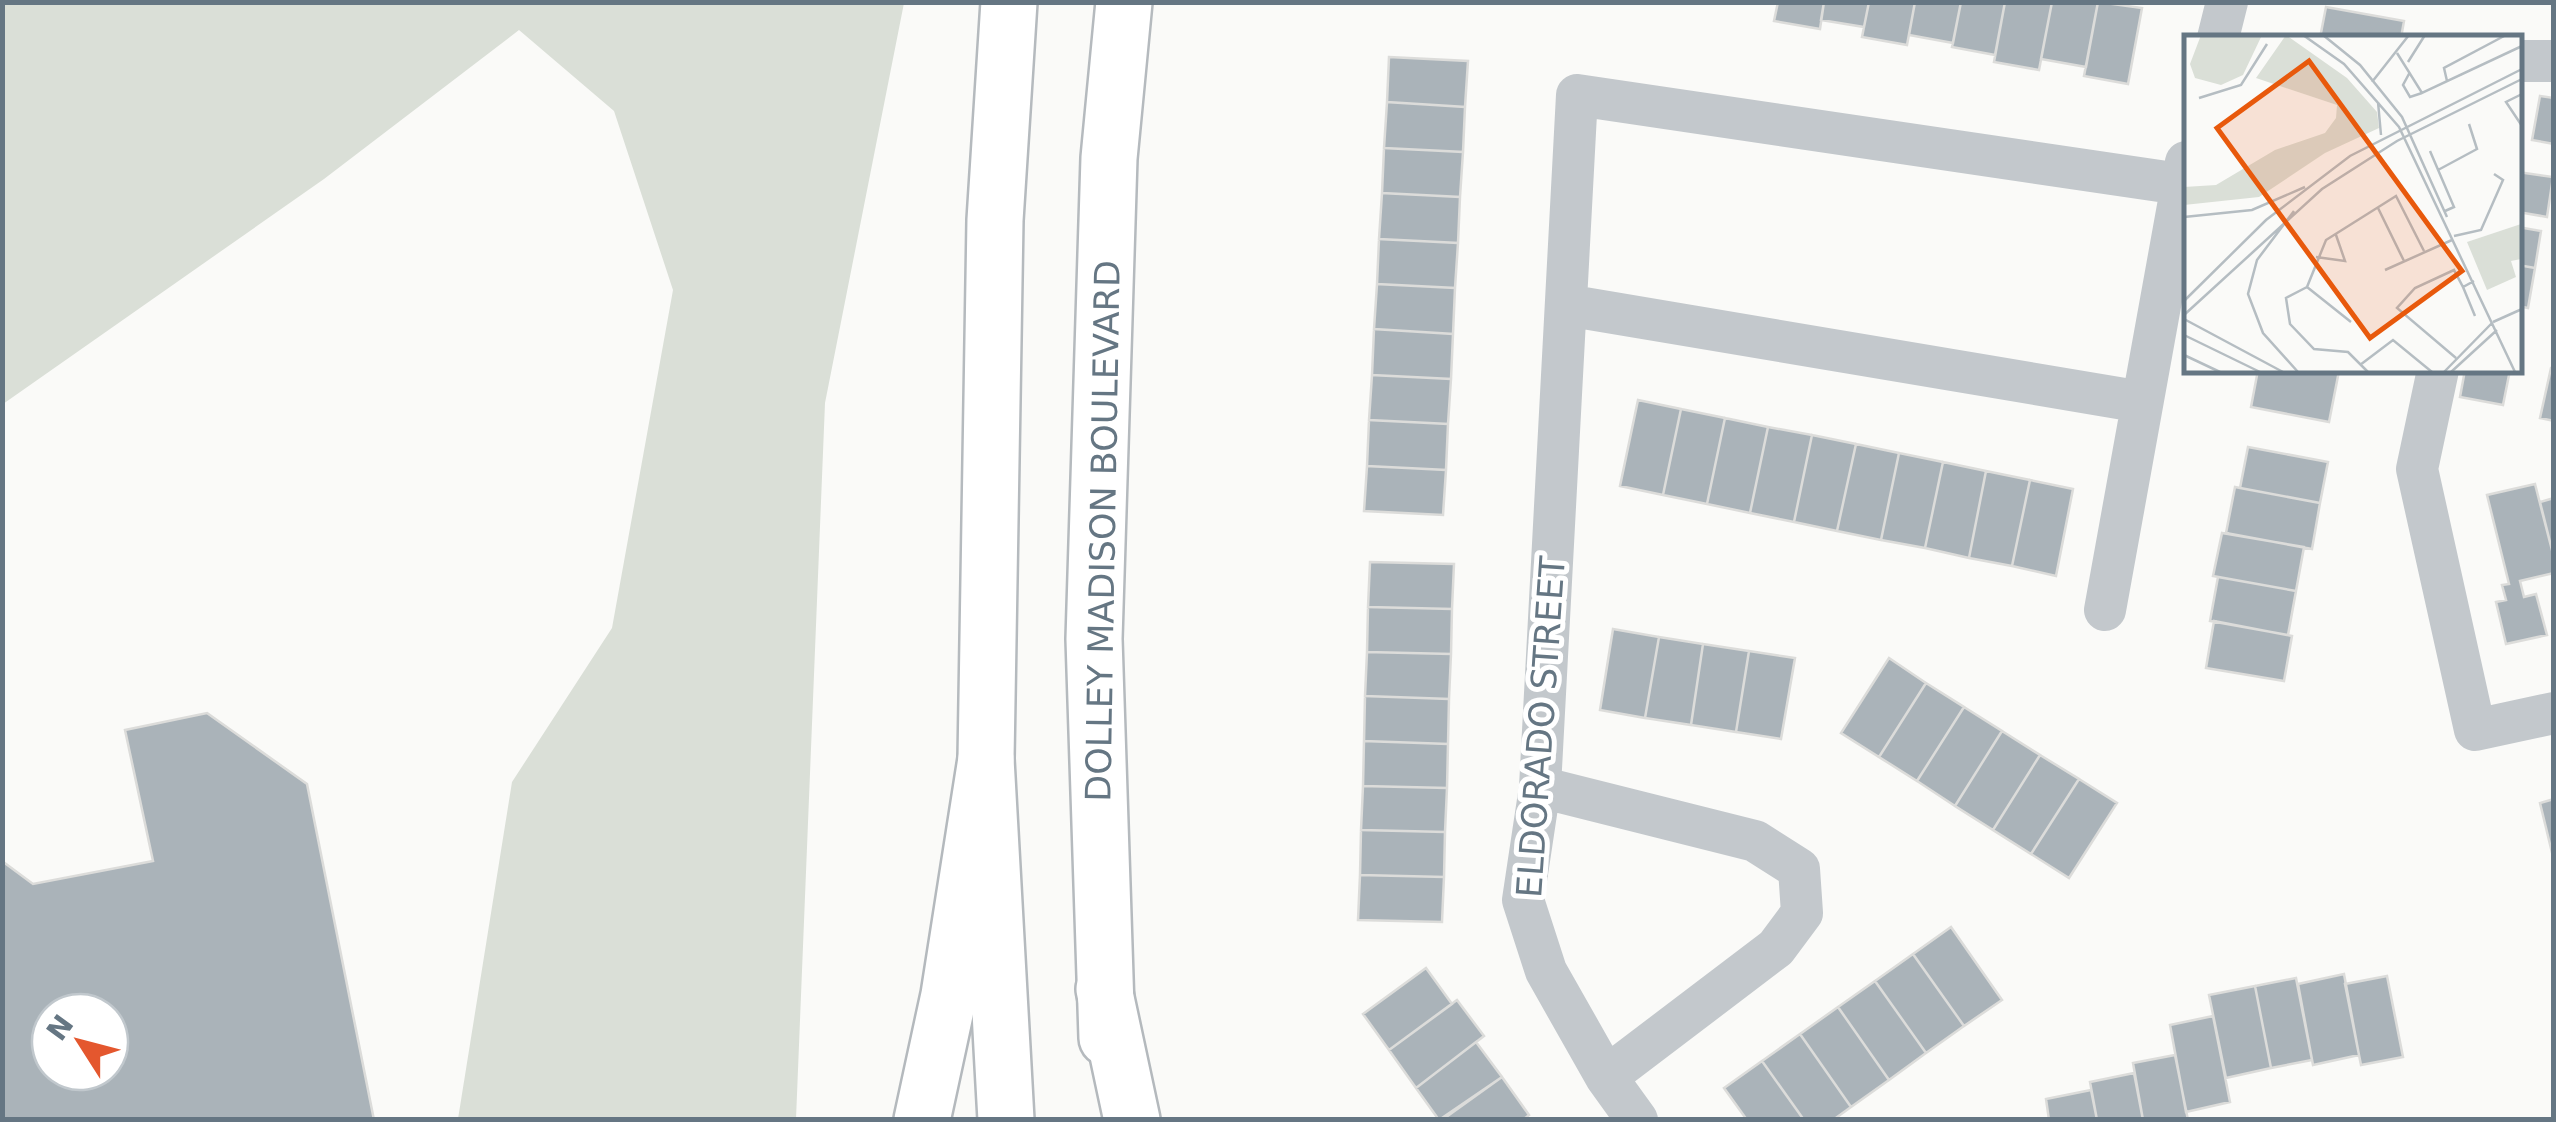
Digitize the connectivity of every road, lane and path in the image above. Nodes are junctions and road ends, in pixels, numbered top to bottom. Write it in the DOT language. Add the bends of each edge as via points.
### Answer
graph roads {
  1 [pos="1009,2"];
  2 [pos="1124,2"];
  3 [pos="1152,2"];
  4 [pos="2228,2"];
  5 [pos="2219,35"];
  6 [pos="2521,61"];
  7 [pos="2554,61"];
  8 [pos="1109,158"];
  9 [pos="2183,173"];
  10 [pos="1566,305"];
  11 [pos="2438,372"];
  12 [pos="2142,402"];
  13 [pos="2105,610"];
  14 [pos="2554,713"];
  15 [pos="986,759"];
  16 [pos="1540,786"];
  17 [pos="1104,990"];
  18 [pos="1606,1077"];
  19 [pos="922,1120"];
  20 [pos="1006,1120"];
  21 [pos="1111,1120"];
  22 [pos="1132,1120"];
  23 [pos="1637,1120"];
  1 -- 15 [label="main road" via="995,220"];
  2 -- 8 [label="main road, DOLLEY MADISON BOULEVARD"];
  3 -- 8 [label="main road"];
  4 -- 5 [label="street"];
  6 -- 7 [label="street"];
  8 -- 17 [label="main road, DOLLEY MADISON BOULEVARD" via="1094,640"];
  9 -- 10 [label="street, ELDORADO STREET" via="1577,95"];
  9 -- 12 [label="street, ELDORADO STREET"];
  10 -- 12 [label="street"];
  10 -- 16 [label="street, ELDORADO STREET"];
  11 -- 14 [label="street" via="2417,469 2475,730"];
  12 -- 13 [label="street, ELDORADO STREET"];
  15 -- 19 [label="main road"];
  15 -- 20 [label="main road"];
  16 -- 18 [label="street, ELDORADO STREET" via="1523,900 1546,971"];
  16 -- 18 [label="street" via="1755,841 1799,869 1802,913 1776,948"];
  17 -- 21 [label="main road, DOLLEY MADISON BOULEVARD"];
  17 -- 22 [label="main road"];
  18 -- 23 [label="street, ELDORADO STREET"];
}
